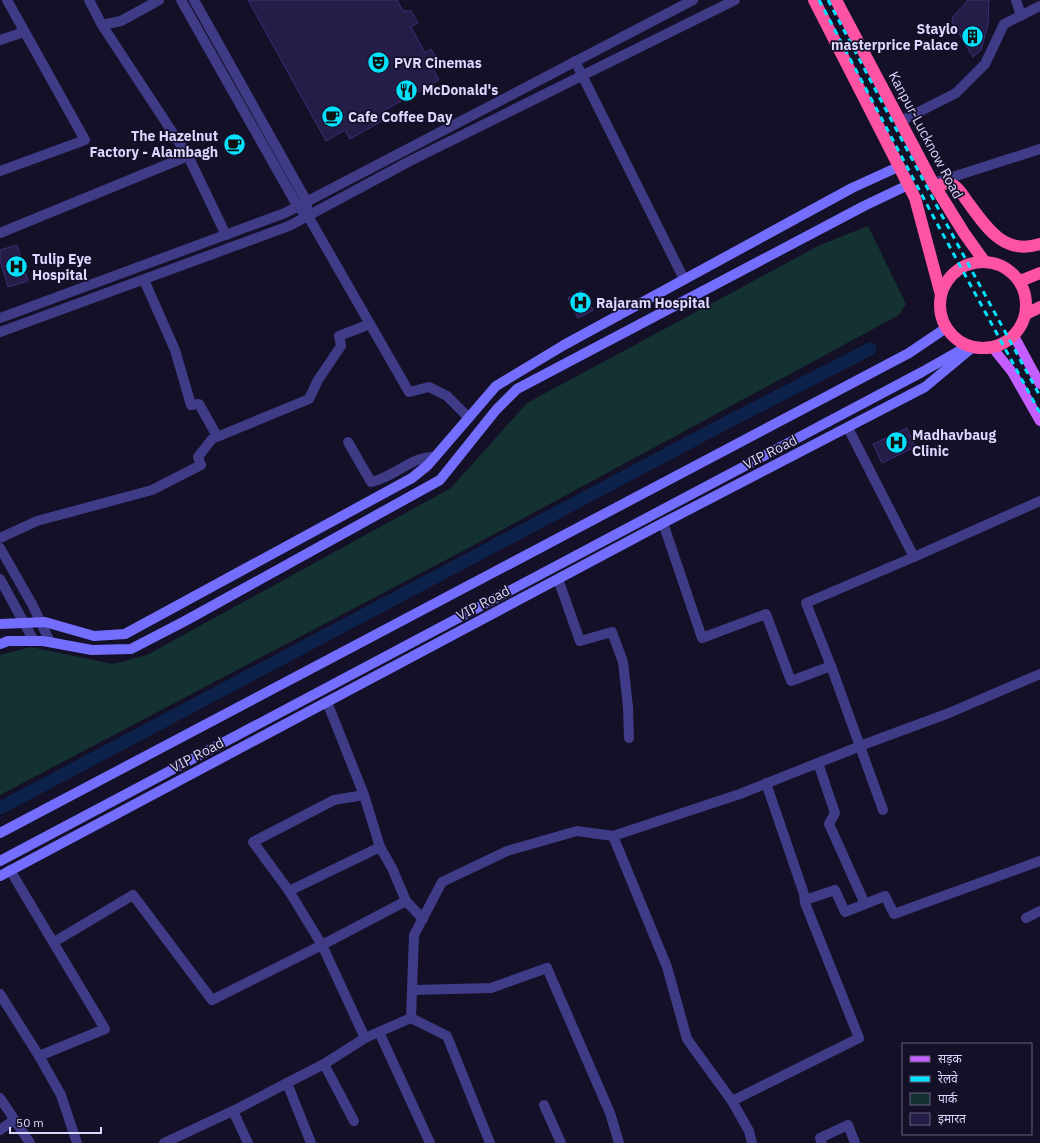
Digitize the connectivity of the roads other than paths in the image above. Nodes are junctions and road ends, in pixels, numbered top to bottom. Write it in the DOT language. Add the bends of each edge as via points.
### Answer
graph roads {
  1 [pos="7,0"];
  2 [pos="89,0"];
  3 [pos="159,0"];
  4 [pos="181,0"];
  5 [pos="194,0"];
  6 [pos="693,0"];
  7 [pos="735,0"];
  8 [pos="814,0"];
  9 [pos="836,0"];
  10 [pos="1016,0"];
  11 [pos="1040,6"];
  12 [pos="1021,16"];
  13 [pos="102,25"];
  14 [pos="24,32"];
  15 [pos="0,40"];
  16 [pos="576,61"];
  17 [pos="583,76"];
  18 [pos="901,121"];
  19 [pos="1040,150"];
  20 [pos="188,156"];
  21 [pos="898,167"];
  22 [pos="0,171"];
  23 [pos="934,184"];
  24 [pos="908,185"];
  25 [pos="302,204"];
  26 [pos="308,216"];
  27 [pos="0,233"];
  28 [pos="226,235"];
  29 [pos="1040,244"];
  30 [pos="984,261"];
  31 [pos="1040,273"];
  32 [pos="684,279"];
  33 [pos="144,280"];
  34 [pos="1020,281"];
  35 [pos="941,295"];
  36 [pos="1040,307"];
  37 [pos="1026,314"];
  38 [pos="0,318"];
  39 [pos="370,324"];
  40 [pos="946,328"];
  41 [pos="0,332"];
  42 [pos="1014,336"];
  43 [pos="971,347"];
  44 [pos="992,347"];
  45 [pos="1040,384"];
  46 [pos="469,418"];
  47 [pos="1040,421"];
  48 [pos="848,428"];
  49 [pos="217,436"];
  50 [pos="348,442"];
  51 [pos="447,443"];
  52 [pos="459,454"];
  53 [pos="436,457"];
  54 [pos="1040,501"];
  55 [pos="663,523"];
  56 [pos="0,538"];
  57 [pos="0,548"];
  58 [pos="914,557"];
  59 [pos="0,579"];
  60 [pos="558,579"];
  61 [pos="497,597"];
  62 [pos="503,608"];
  63 [pos="40,622"];
  64 [pos="24,623"];
  65 [pos="0,624"];
  66 [pos="34,641"];
  67 [pos="50,642"];
  68 [pos="0,644"];
  69 [pos="831,666"];
  70 [pos="1040,674"];
  71 [pos="327,702"];
  72 [pos="629,738"];
  73 [pos="859,746"];
  74 [pos="818,763"];
  75 [pos="766,783"];
  76 [pos="364,795"];
  77 [pos="884,810"];
  78 [pos="0,833"];
  79 [pos="613,836"];
  80 [pos="380,847"];
  81 [pos="0,861"];
  82 [pos="1040,861"];
  83 [pos="10,870"];
  84 [pos="0,876"];
  85 [pos="289,891"];
  86 [pos="805,900"];
  87 [pos="406,901"];
  88 [pos="865,904"];
  89 [pos="1040,911"];
  90 [pos="1026,918"];
  91 [pos="423,919"];
  92 [pos="54,942"];
  93 [pos="322,945"];
  94 [pos="413,990"];
  95 [pos="0,994"];
  96 [pos="412,1018"];
  97 [pos="379,1032"];
  98 [pos="365,1038"];
  99 [pos="38,1056"];
  100 [pos="324,1064"];
  101 [pos="287,1083"];
  102 [pos="0,1098"];
  103 [pos="732,1101"];
  104 [pos="544,1105"];
  105 [pos="233,1111"];
  106 [pos="14,1120"];
  107 [pos="354,1121"];
  108 [pos="0,1130"];
  109 [pos="30,1143"];
  110 [pos="77,1143"];
  111 [pos="164,1143"];
  112 [pos="248,1143"];
  113 [pos="310,1143"];
  114 [pos="430,1143"];
  115 [pos="490,1143"];
  116 [pos="561,1143"];
  117 [pos="619,1143"];
  118 [pos="752,1143"];
  119 [pos="822,1143"];
  120 [pos="855,1143"];
  1 -- 14 [label="street"];
  2 -- 13 [label="street"];
  3 -- 13 [label="street" via="121,21"];
  4 -- 25 [label="street"];
  5 -- 25 [label="street"];
  6 -- 16 [label="street"];
  7 -- 17 [label="street"];
  8 -- 21 [label="highway"];
  9 -- 18 [label="highway, Kanpur-Lucknow Road"];
  10 -- 12 [label="street"];
  11 -- 12 [label="street"];
  12 -- 18 [label="street" via="1004,24 985,64 956,93"];
  13 -- 20 [label="street"];
  14 -- 15 [label="street"];
  14 -- 22 [label="street" via="85,140"];
  16 -- 17 [label="street"];
  16 -- 25 [label="street"];
  17 -- 26 [label="street" via="410,161"];
  17 -- 32 [label="street"];
  18 -- 23 [label="highway, Kanpur-Lucknow Road"];
  19 -- 23 [label="street"];
  20 -- 27 [label="street"];
  20 -- 28 [label="street"];
  21 -- 24 [label="highway"];
  21 -- 32 [label="street" via="852,188"];
  23 -- 29 [label="highway" via="952,185 960,191 990,232 1010,246 1028,248"];
  23 -- 30 [label="highway, Kanpur-Lucknow Road"];
  24 -- 35 [label="highway" via="914,198"];
  24 -- 52 [label="street" via="517,389"];
  25 -- 26 [label="street"];
  25 -- 28 [label="street"];
  26 -- 33 [label="street" via="289,226"];
  26 -- 39 [label="street"];
  28 -- 38 [label="street"];
  30 -- 34 [label="highway" via="1007,268"];
  30 -- 35 [label="highway" via="960,268 947,281"];
  31 -- 34 [label="highway"];
  32 -- 46 [label="street" via="496,386"];
  33 -- 41 [label="street"];
  33 -- 49 [label="street" via="175,350 191,405 199,404"];
  34 -- 37 [label="highway" via="1026,298"];
  35 -- 40 [label="highway" via="940,308"];
  36 -- 37 [label="highway"];
  37 -- 42 [label="highway"];
  39 -- 46 [label="street" via="409,392 429,387 447,396"];
  39 -- 49 [label="street" via="339,336 341,346 318,380 309,399"];
  40 -- 43 [label="highway" via="960,342"];
  40 -- 78 [label="street, VIP Road" via="909,353"];
  42 -- 44 [label="highway"];
  42 -- 45 [label="main road"];
  43 -- 44 [label="highway"];
  43 -- 48 [label="street, VIP Road" via="925,387"];
  43 -- 61 [label="street, VIP Road"];
  44 -- 47 [label="main road" via="1012,372"];
  46 -- 51 [label="street"];
  48 -- 55 [label="street, VIP Road"];
  48 -- 58 [label="street"];
  49 -- 56 [label="street" via="198,457 201,465 152,490 37,521"];
  50 -- 53 [label="street" via="371,482 384,479 425,456"];
  51 -- 52 [label="street"];
  51 -- 53 [label="street"];
  52 -- 67 [label="street" via="440,480 132,649 92,650"];
  53 -- 63 [label="street" via="412,478 125,634 94,636"];
  54 -- 58 [label="street"];
  55 -- 60 [label="street, VIP Road"];
  55 -- 69 [label="street" via="702,638 766,614 791,681"];
  57 -- 63 [label="street"];
  58 -- 69 [label="street" via="806,603"];
  59 -- 64 [label="street"];
  60 -- 62 [label="street, VIP Road"];
  60 -- 72 [label="street" via="580,641 612,632 623,662"];
  61 -- 62 [label="street"];
  61 -- 81 [label="street, VIP Road"];
  62 -- 71 [label="street, VIP Road"];
  63 -- 64 [label="street"];
  63 -- 67 [label="street"];
  64 -- 65 [label="street"];
  64 -- 66 [label="street"];
  66 -- 67 [label="street"];
  66 -- 68 [label="street" via="8,641"];
  69 -- 73 [label="street"];
  70 -- 73 [label="street" via="949,713"];
  71 -- 76 [label="street"];
  71 -- 83 [label="street, VIP Road"];
  73 -- 74 [label="street"];
  73 -- 77 [label="street"];
  74 -- 75 [label="street"];
  74 -- 88 [label="street" via="835,813 829,824"];
  75 -- 79 [label="street"];
  75 -- 86 [label="street"];
  76 -- 80 [label="street"];
  76 -- 85 [label="street" via="334,800 253,842"];
  79 -- 91 [label="street" via="577,831 508,851 442,882"];
  79 -- 103 [label="street" via="667,967 687,1039"];
  80 -- 85 [label="street"];
  80 -- 87 [label="street"];
  82 -- 88 [label="street" via="894,914 885,896"];
  83 -- 84 [label="street, VIP Road"];
  83 -- 92 [label="street"];
  85 -- 93 [label="street"];
  86 -- 88 [label="street" via="835,890 845,912"];
  86 -- 103 [label="street" via="859,1038"];
  87 -- 91 [label="street"];
  87 -- 93 [label="street"];
  89 -- 90 [label="street"];
  91 -- 94 [label="street" via="414,935"];
  92 -- 93 [label="street" via="132,895 212,1000"];
  92 -- 99 [label="street" via="105,1029"];
  93 -- 98 [label="street"];
  94 -- 96 [label="street"];
  94 -- 117 [label="street" via="491,988 547,968 610,1113"];
  95 -- 99 [label="street"];
  96 -- 97 [label="street"];
  96 -- 115 [label="street" via="448,1036"];
  97 -- 98 [label="street"];
  97 -- 114 [label="street"];
  98 -- 100 [label="street"];
  99 -- 110 [label="street" via="61,1095"];
  100 -- 101 [label="street"];
  100 -- 107 [label="street"];
  101 -- 105 [label="street"];
  101 -- 113 [label="street"];
  102 -- 106 [label="street"];
  103 -- 118 [label="street" via="749,1131"];
  104 -- 116 [label="street"];
  105 -- 111 [label="street"];
  105 -- 112 [label="street"];
  106 -- 108 [label="street"];
  106 -- 109 [label="street"];
  119 -- 120 [label="street" via="820,1138 848,1125"];
}
